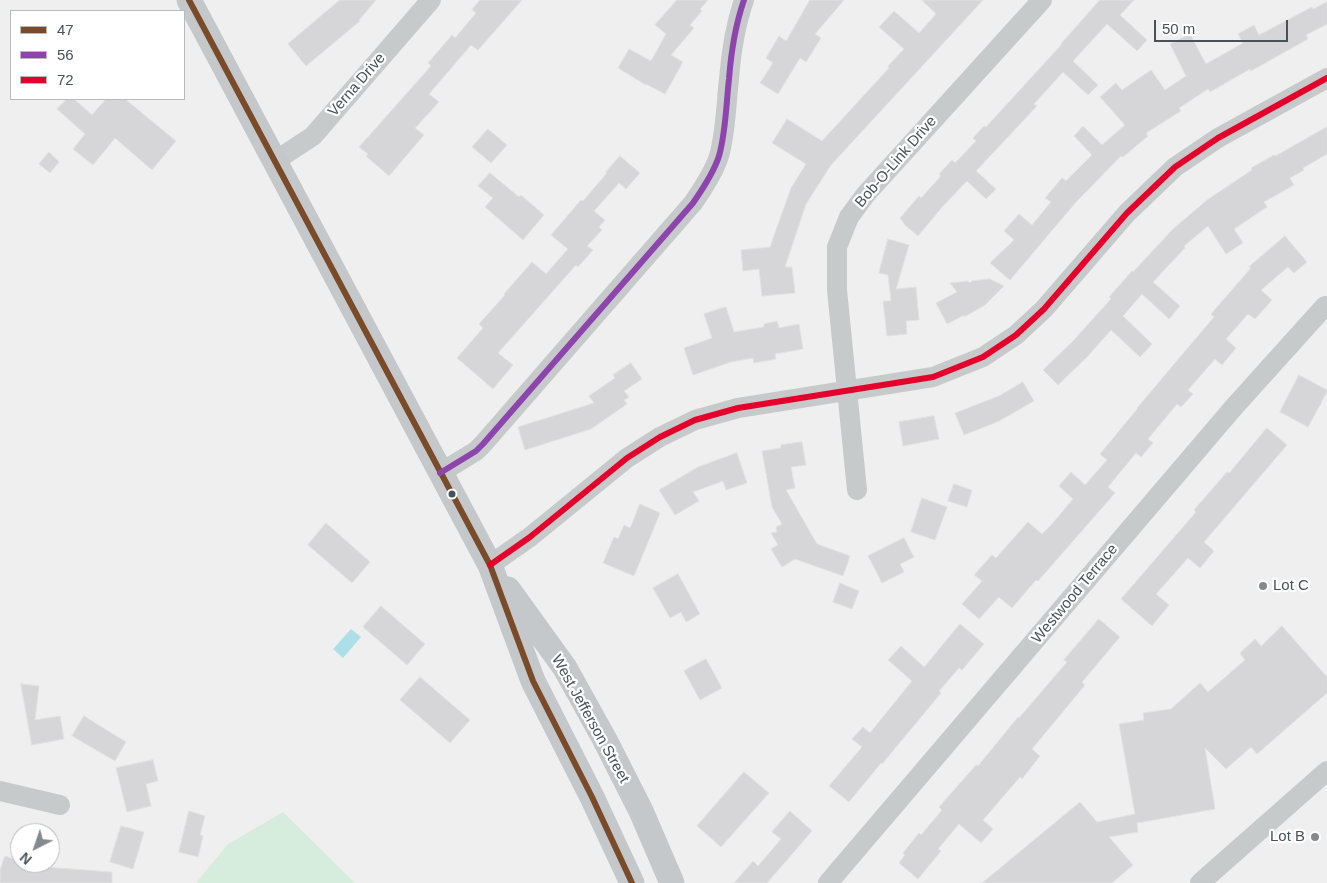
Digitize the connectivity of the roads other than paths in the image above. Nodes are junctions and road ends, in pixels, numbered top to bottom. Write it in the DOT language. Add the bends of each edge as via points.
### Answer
graph roads {
  1 [pos="189,0"];
  2 [pos="431,0"];
  3 [pos="744,0"];
  4 [pos="1042,0"];
  5 [pos="1327,78"];
  6 [pos="275,161"];
  7 [pos="1325,306"];
  8 [pos="846,390"];
  9 [pos="440,473"];
  10 [pos="857,490"];
  11 [pos="490,565"];
  12 [pos="1327,771"];
  13 [pos="0,791"];
  14 [pos="60,805"];
  15 [pos="632,883"];
  16 [pos="672,883"];
  17 [pos="828,883"];
  18 [pos="1200,883"];
  1 -- 6 [label="main road, West Jefferson Street"];
  2 -- 6 [label="street, Verna Drive" via="313,136"];
  3 -- 9 [label="street" via="732,50 726,117 718,157 704,187 483,444"];
  4 -- 8 [label="street, Bob-O-Link Drive" via="866,194 849,217 837,247 837,290"];
  5 -- 8 [label="street" via="1218,138 1175,167 1127,213 1044,309 1016,335 983,357 933,377"];
  6 -- 9 [label="main road, West Jefferson Street"];
  7 -- 17 [label="street, Westwood Terrace" via="1234,407"];
  8 -- 10 [label="street, Bob-O-Link Drive"];
  8 -- 11 [label="street" via="738,408 695,420 660,437 627,458 530,537"];
  9 -- 11 [label="main road, West Jefferson Street"];
  11 -- 15 [label="main road, West Jefferson Street" via="532,681"];
  11 -- 16 [label="main road, West Jefferson Street" via="565,668 641,811"];
  12 -- 18 [label="street"];
  13 -- 14 [label="street"];
}
